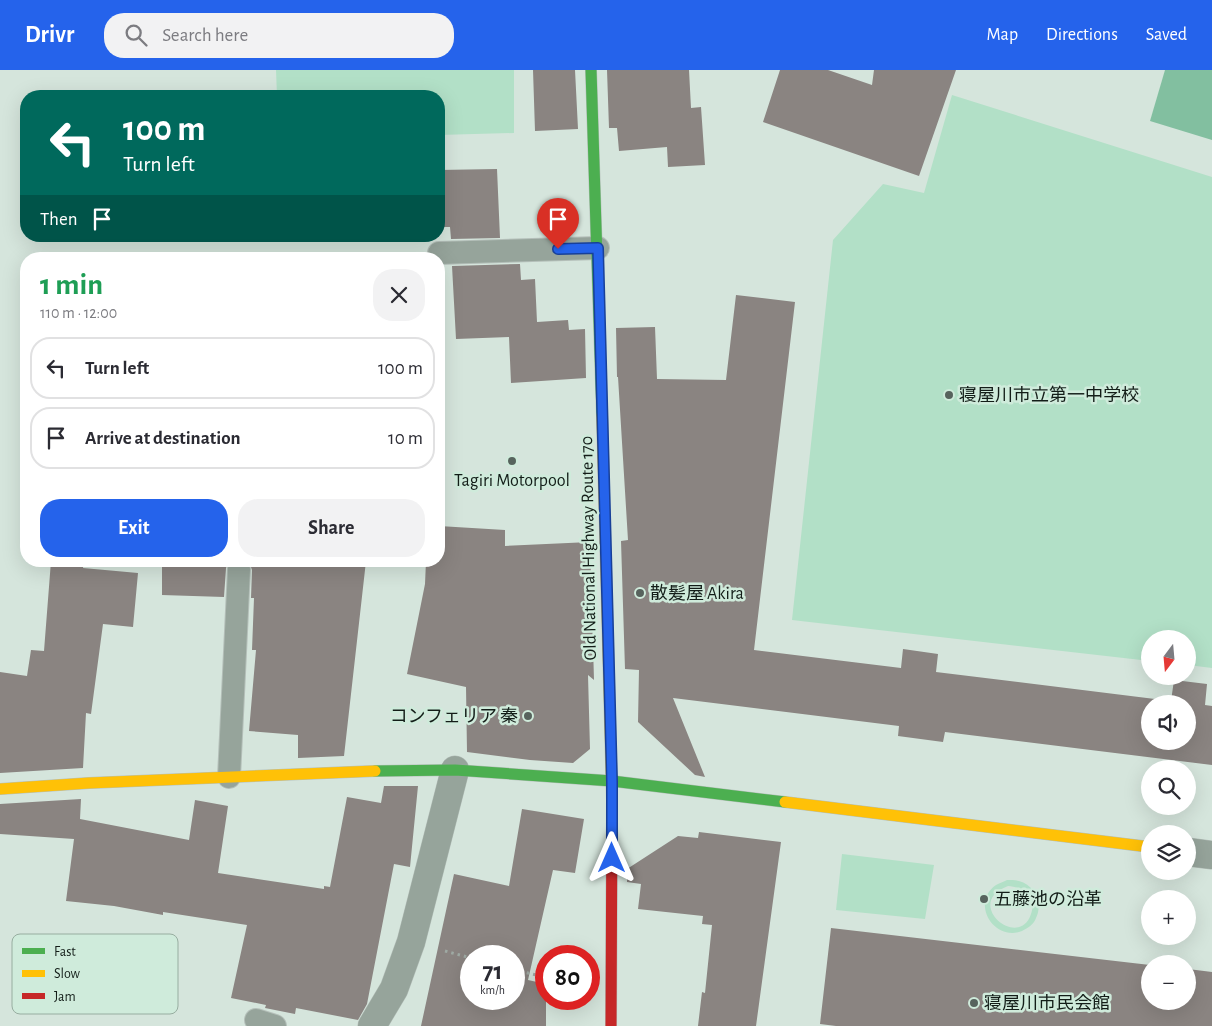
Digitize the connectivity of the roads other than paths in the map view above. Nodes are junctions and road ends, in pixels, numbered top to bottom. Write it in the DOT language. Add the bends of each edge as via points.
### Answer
graph roads {
  1 [pos="592,70"];
  2 [pos="598,248"];
  3 [pos="445,253"];
  4 [pos="239,570"];
  5 [pos="455,770"];
  6 [pos="229,777"];
  7 [pos="612,782"];
  8 [pos="0,788"];
  9 [pos="1141,846"];
  10 [pos="1196,853"];
  11 [pos="1212,854"];
  12 [pos="372,1026"];
  13 [pos="611,1026"];
  1 -- 2 [label="main road, Old National Highway Route 170"];
  2 -- 3 [label="lane"];
  2 -- 7 [label="main road, Old National Highway Route 170"];
  4 -- 6 [label="lane"];
  5 -- 6 [label="main road"];
  5 -- 7 [label="main road"];
  5 -- 12 [label="street" via="411,942 394,989"];
  6 -- 8 [label="main road"];
  7 -- 9 [label="main road"];
  7 -- 13 [label="main road, Old National Highway Route 170"];
  10 -- 11 [label="street"];
}
